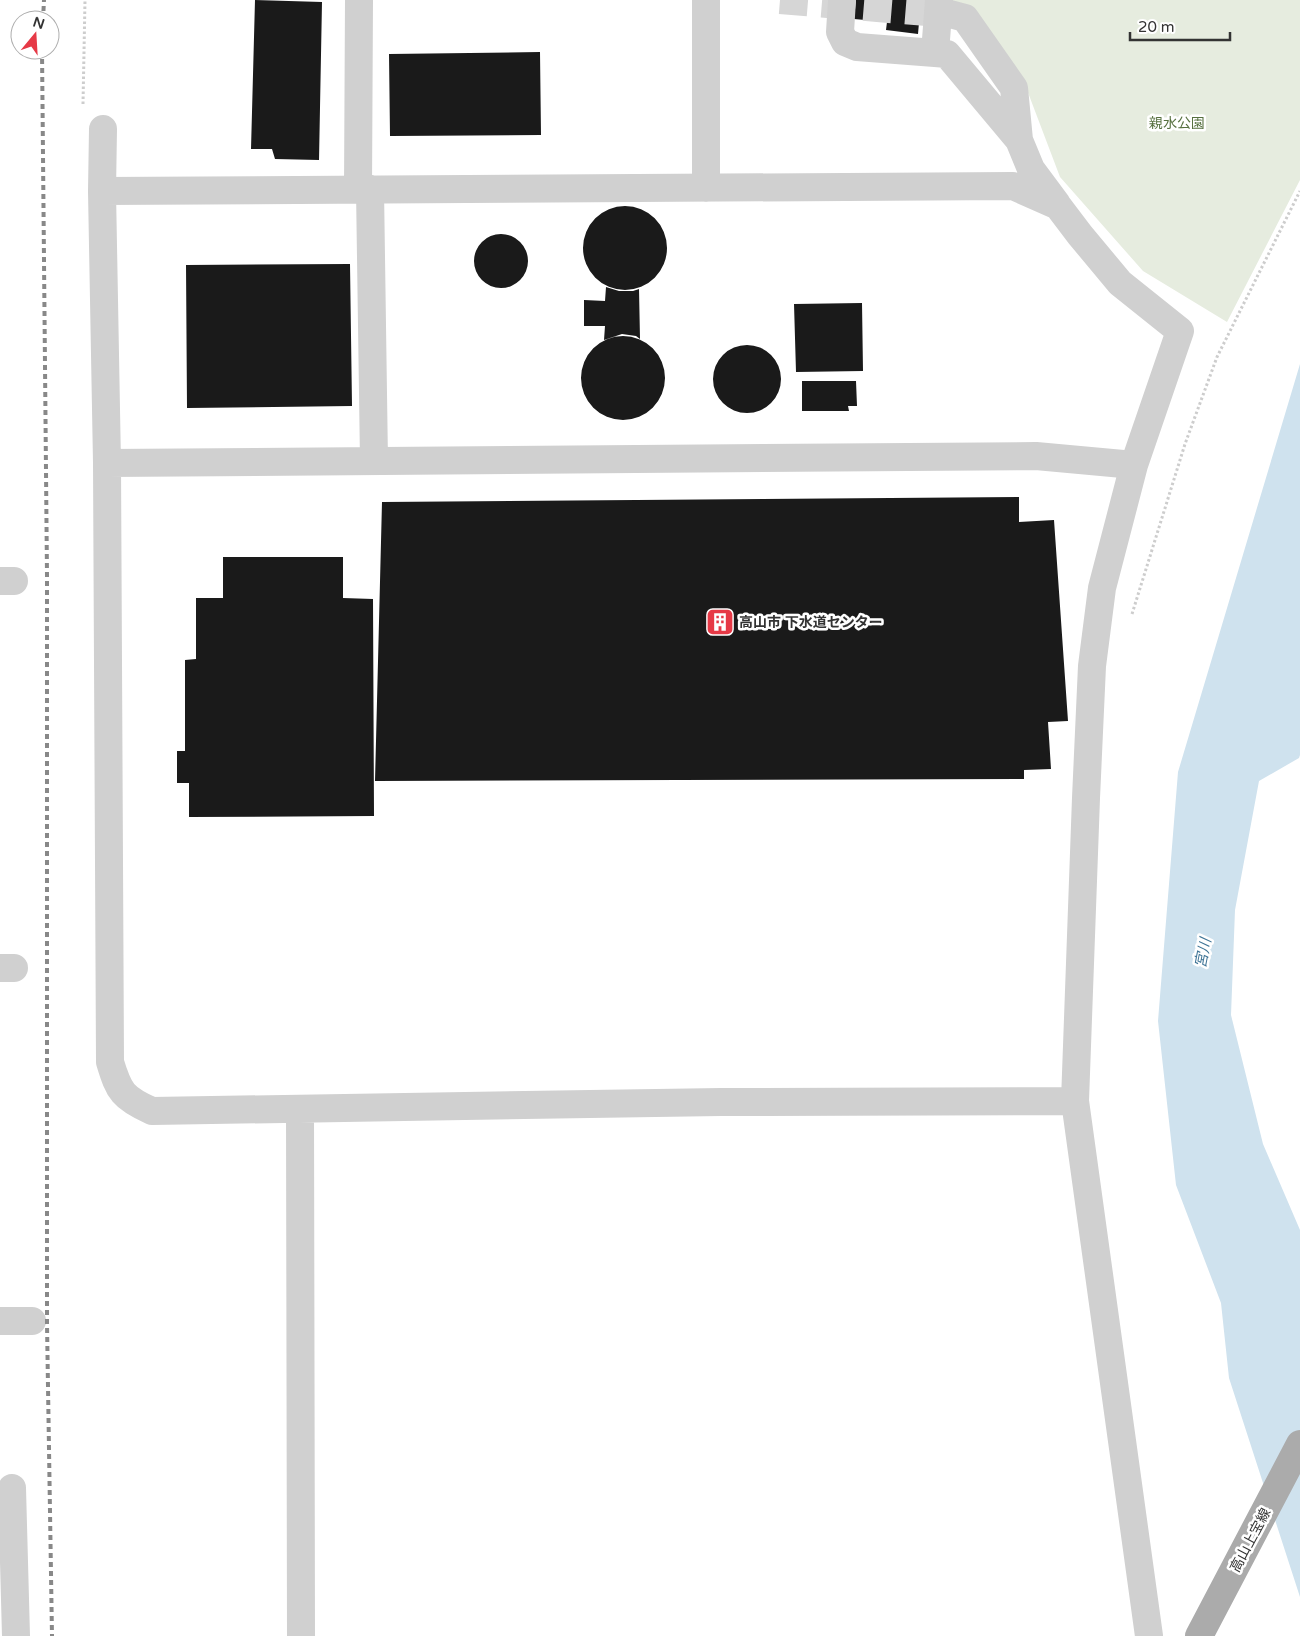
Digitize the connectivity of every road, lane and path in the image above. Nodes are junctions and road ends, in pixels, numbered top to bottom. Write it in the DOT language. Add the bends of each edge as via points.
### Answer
graph roads {
  1 [pos="85,0"];
  2 [pos="359,0"];
  3 [pos="842,0"];
  4 [pos="700,3"];
  5 [pos="945,7"];
  6 [pos="935,53"];
  7 [pos="103,129"];
  8 [pos="1019,140"];
  9 [pos="706,188"];
  10 [pos="364,189"];
  11 [pos="102,190"];
  12 [pos="1300,191"];
  13 [pos="1058,206"];
  14 [pos="374,461"];
  15 [pos="107,463"];
  16 [pos="1134,466"];
  17 [pos="1131,618"];
  18 [pos="1074,1101"];
  19 [pos="300,1109"];
  20 [pos="0,1321"];
  21 [pos="32,1321"];
  22 [pos="1300,1444"];
  23 [pos="12,1488"];
  24 [pos="16,1636"];
  25 [pos="301,1636"];
  26 [pos="1149,1636"];
  27 [pos="1200,1636"];
  1 -- 7 [label="path" via="83,119"];
  2 -- 10 [label="street"];
  3 -- 6 [label="street" via="840,32 845,42 857,47"];
  4 -- 9 [label="street"];
  5 -- 6 [label="street"];
  5 -- 8 [label="street" via="965,18 1014,88"];
  6 -- 8 [label="street" via="948,54"];
  7 -- 11 [label="street"];
  8 -- 13 [label="street" via="1031,169"];
  9 -- 10 [label="street"];
  9 -- 13 [label="street" via="1014,186"];
  10 -- 11 [label="street"];
  10 -- 14 [label="street"];
  11 -- 15 [label="street"];
  12 -- 17 [label="path" via="1217,357 1179,462"];
  13 -- 16 [label="street" via="1120,283 1180,330"];
  14 -- 15 [label="street"];
  14 -- 16 [label="street" via="1036,456"];
  15 -- 19 [label="street" via="110,1062 125,1096 152,1111"];
  16 -- 18 [label="street" via="1102,588 1092,666"];
  18 -- 19 [label="street" via="721,1102"];
  18 -- 26 [label="street"];
  19 -- 25 [label="street"];
  20 -- 21 [label="street"];
  22 -- 27 [label="main road, 高山上宝線"];
  23 -- 24 [label="street"];
}
